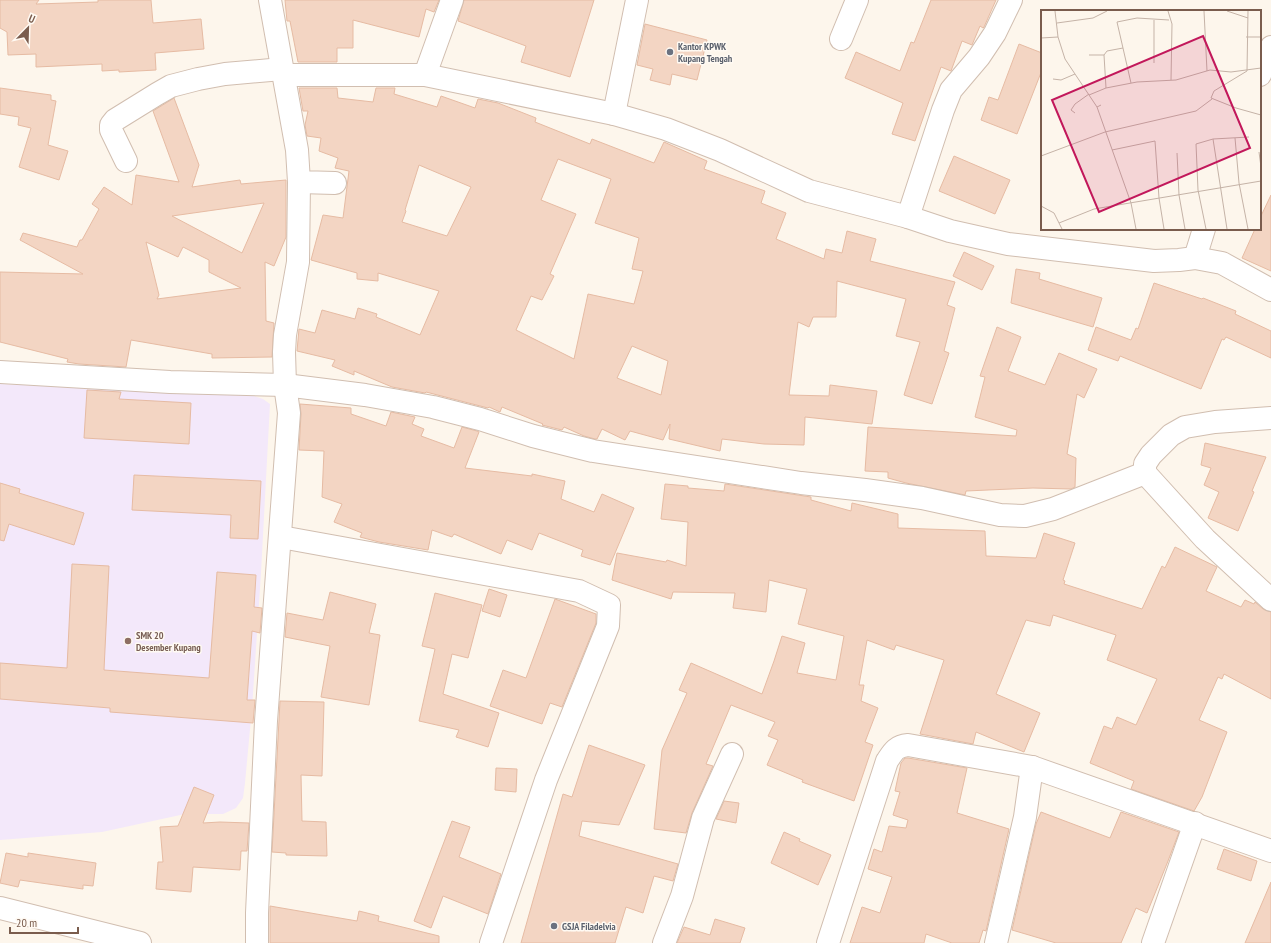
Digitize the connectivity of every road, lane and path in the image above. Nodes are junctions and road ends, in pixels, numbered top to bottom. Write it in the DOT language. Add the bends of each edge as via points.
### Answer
graph roads {
  1 [pos="270,0"];
  2 [pos="452,0"];
  3 [pos="637,0"];
  4 [pos="857,0"];
  5 [pos="1011,0"];
  6 [pos="841,39"];
  7 [pos="1271,47"];
  8 [pos="283,72"];
  9 [pos="1261,72"];
  10 [pos="425,75"];
  11 [pos="614,114"];
  12 [pos="126,161"];
  13 [pos="299,182"];
  14 [pos="335,183"];
  15 [pos="908,217"];
  16 [pos="1204,230"];
  17 [pos="1196,258"];
  18 [pos="1271,290"];
  19 [pos="0,372"];
  20 [pos="285,385"];
  21 [pos="1271,418"];
  22 [pos="1145,474"];
  23 [pos="281,537"];
  24 [pos="1271,600"];
  25 [pos="732,754"];
  26 [pos="1032,767"];
  27 [pos="1195,824"];
  28 [pos="1271,851"];
  29 [pos="0,908"];
  30 [pos="140,943"];
  31 [pos="257,943"];
  32 [pos="491,943"];
  33 [pos="664,943"];
  34 [pos="828,943"];
  35 [pos="996,943"];
  36 [pos="1153,943"];
  1 -- 8 [label="street"];
  2 -- 10 [label="street"];
  3 -- 11 [label="street"];
  4 -- 6 [label="street"];
  5 -- 15 [label="street" via="995,33 951,90"];
  7 -- 9 [label="street"];
  8 -- 10 [label="street"];
  8 -- 12 [label="street" via="224,74 172,86 157,94 111,125"];
  8 -- 13 [label="street" via="297,150"];
  10 -- 11 [label="street"];
  11 -- 15 [label="street" via="666,128 809,191"];
  13 -- 14 [label="street"];
  13 -- 20 [label="street" via="298,262 285,336"];
  15 -- 17 [label="street" via="950,231 1008,244 1154,261"];
  16 -- 17 [label="street"];
  17 -- 18 [label="street" via="1222,263"];
  19 -- 20 [label="street" via="170,382"];
  20 -- 22 [label="street" via="433,407 593,452 922,498 1000,515 1025,516 1052,509"];
  20 -- 23 [label="street" via="289,413"];
  21 -- 22 [label="street" via="1185,427 1151,454 1145,464"];
  22 -- 24 [label="street" via="1205,539"];
  23 -- 31 [label="street" via="266,721"];
  23 -- 32 [label="street" via="578,591 609,605 608,626 546,780"];
  25 -- 33 [label="street" via="703,818 682,896"];
  26 -- 27 [label="street"];
  26 -- 34 [label="street" via="908,745 893,751 887,762"];
  26 -- 35 [label="street" via="1025,817"];
  27 -- 28 [label="street"];
  27 -- 36 [label="street"];
  29 -- 30 [label="street"];
}
